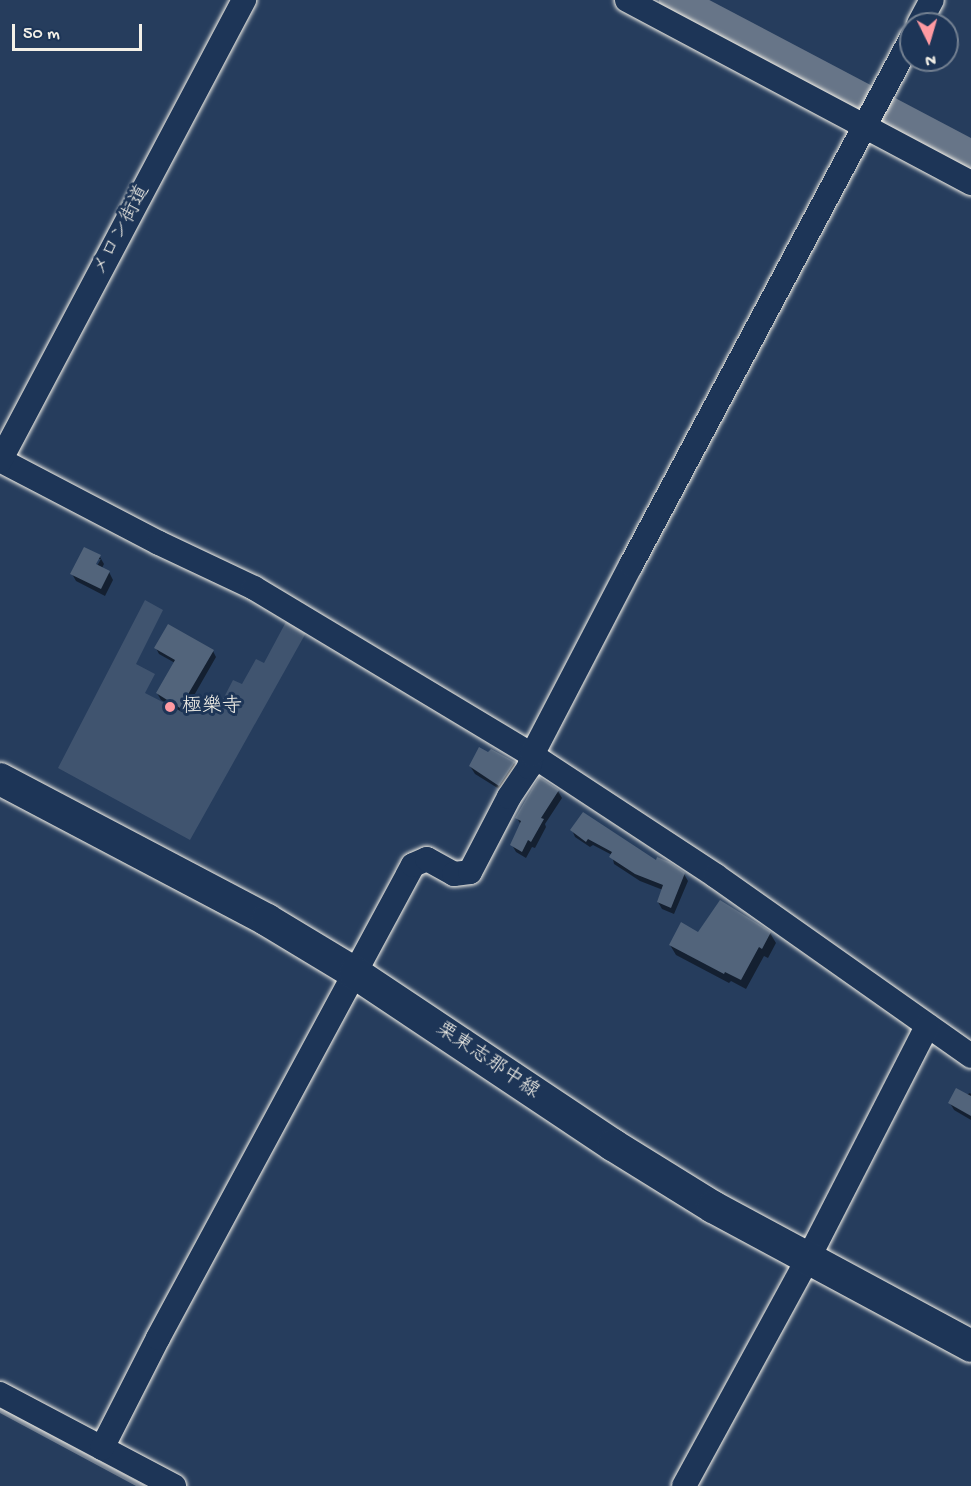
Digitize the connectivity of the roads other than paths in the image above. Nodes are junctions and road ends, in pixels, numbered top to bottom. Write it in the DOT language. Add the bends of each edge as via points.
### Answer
graph roads {
  1 [pos="244,0"];
  2 [pos="627,0"];
  3 [pos="899,62"];
  4 [pos="865,127"];
  5 [pos="971,183"];
  6 [pos="0,461"];
  7 [pos="532,755"];
  8 [pos="0,779"];
  9 [pos="355,973"];
  10 [pos="927,1026"];
  11 [pos="971,1056"];
  12 [pos="808,1259"];
  13 [pos="971,1346"];
  14 [pos="0,1394"];
  15 [pos="102,1448"];
  16 [pos="174,1486"];
  17 [pos="684,1486"];
  1 -- 6 [label="street, メロン街道"];
  2 -- 4 [label="street"];
  3 -- 4 [label="street"];
  4 -- 5 [label="street"];
  4 -- 7 [label="street"];
  6 -- 7 [label="street" via="254,588"];
  7 -- 9 [label="street" via="470,872 454,874 427,859 413,865"];
  7 -- 10 [label="street" via="716,876"];
  8 -- 9 [label="main road, 栗東志那中線" via="267,920"];
  9 -- 12 [label="main road, 栗東志那中線" via="623,1151"];
  9 -- 15 [label="street"];
  10 -- 11 [label="street"];
  10 -- 12 [label="street"];
  12 -- 13 [label="main road, 栗東志那中線"];
  12 -- 17 [label="street"];
  14 -- 15 [label="street"];
  15 -- 16 [label="street"];
}
